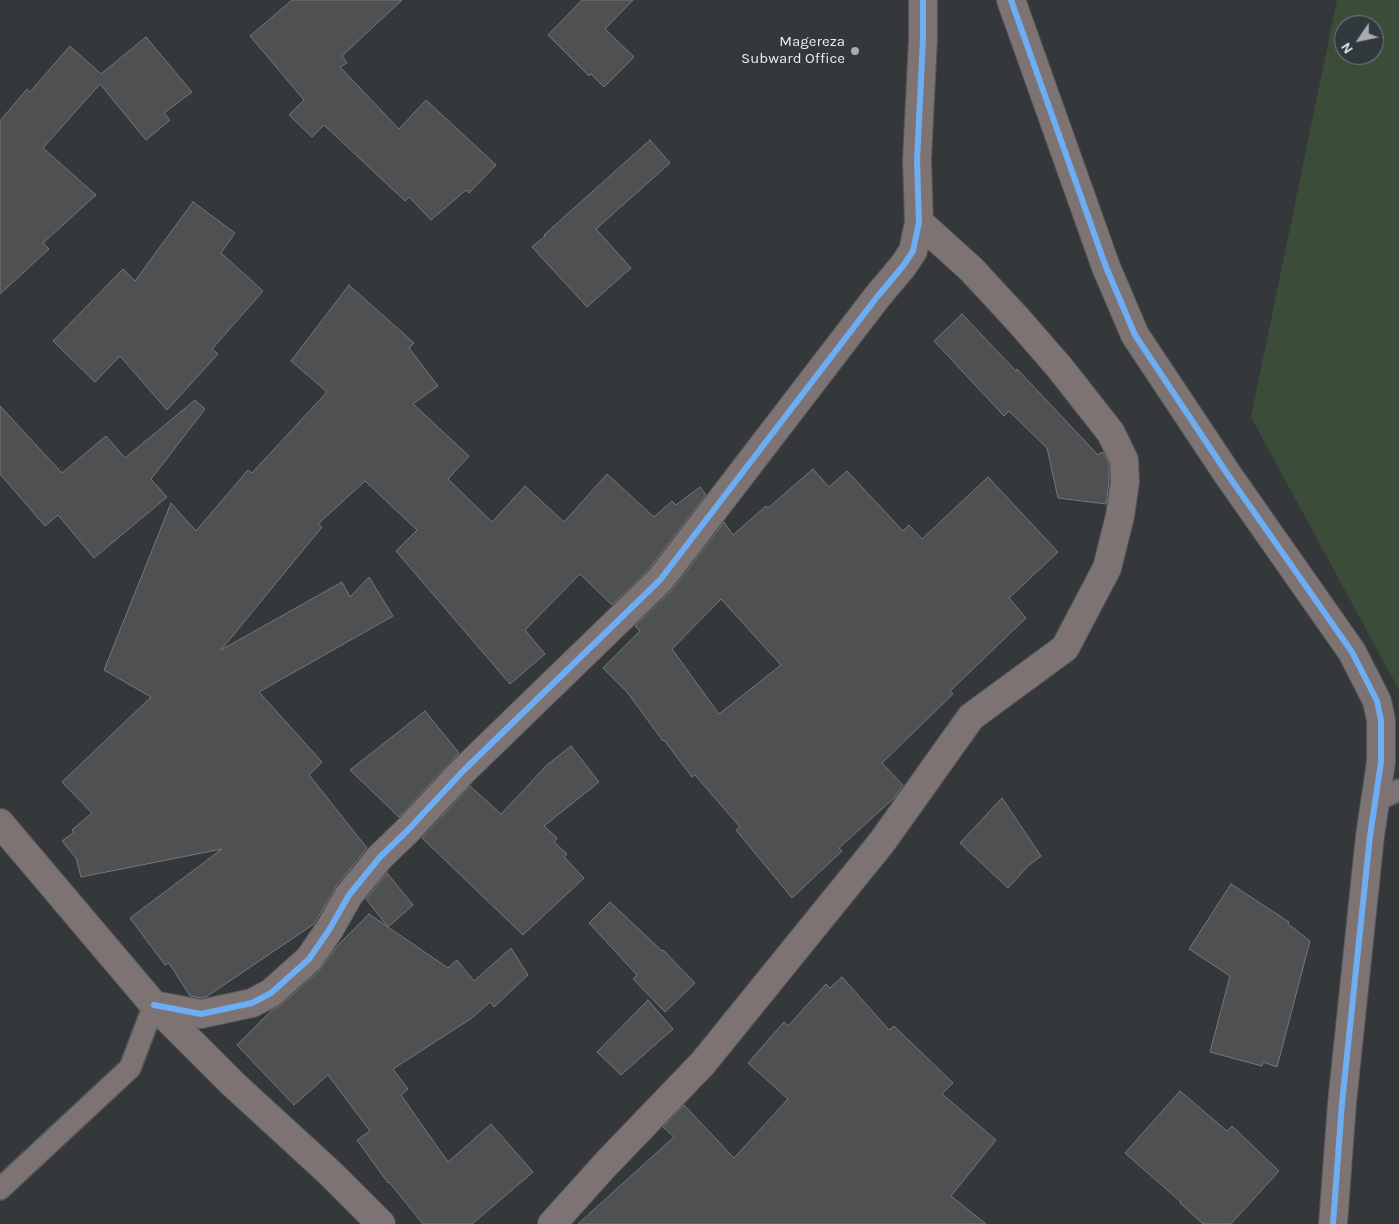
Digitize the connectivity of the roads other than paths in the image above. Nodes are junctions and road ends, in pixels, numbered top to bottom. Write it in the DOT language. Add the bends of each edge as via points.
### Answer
graph roads {
  1 [pos="923,0"];
  2 [pos="1011,0"];
  3 [pos="918,222"];
  4 [pos="1387,796"];
  5 [pos="0,823"];
  6 [pos="154,1005"];
  7 [pos="0,1189"];
  8 [pos="381,1224"];
  9 [pos="552,1224"];
  10 [pos="1333,1224"];
  1 -- 3 [label="street" via="916,160"];
  2 -- 4 [label="street" via="1106,267 1136,335 1228,476 1352,652 1373,691 1380,712 1381,762"];
  3 -- 6 [label="street" via="913,250 903,266 660,580 464,770 380,857 349,895 309,959 271,993 252,1004 201,1014"];
  3 -- 9 [label="street" via="972,270 1020,322 1111,432 1124,460 1125,482 1107,568 1064,648 971,717 882,842 703,1063"];
  4 -- 10 [label="street" via="1370,836 1342,1103"];
  5 -- 6 [label="street"];
  6 -- 7 [label="lane" via="130,1068"];
  6 -- 8 [label="street"];
}
